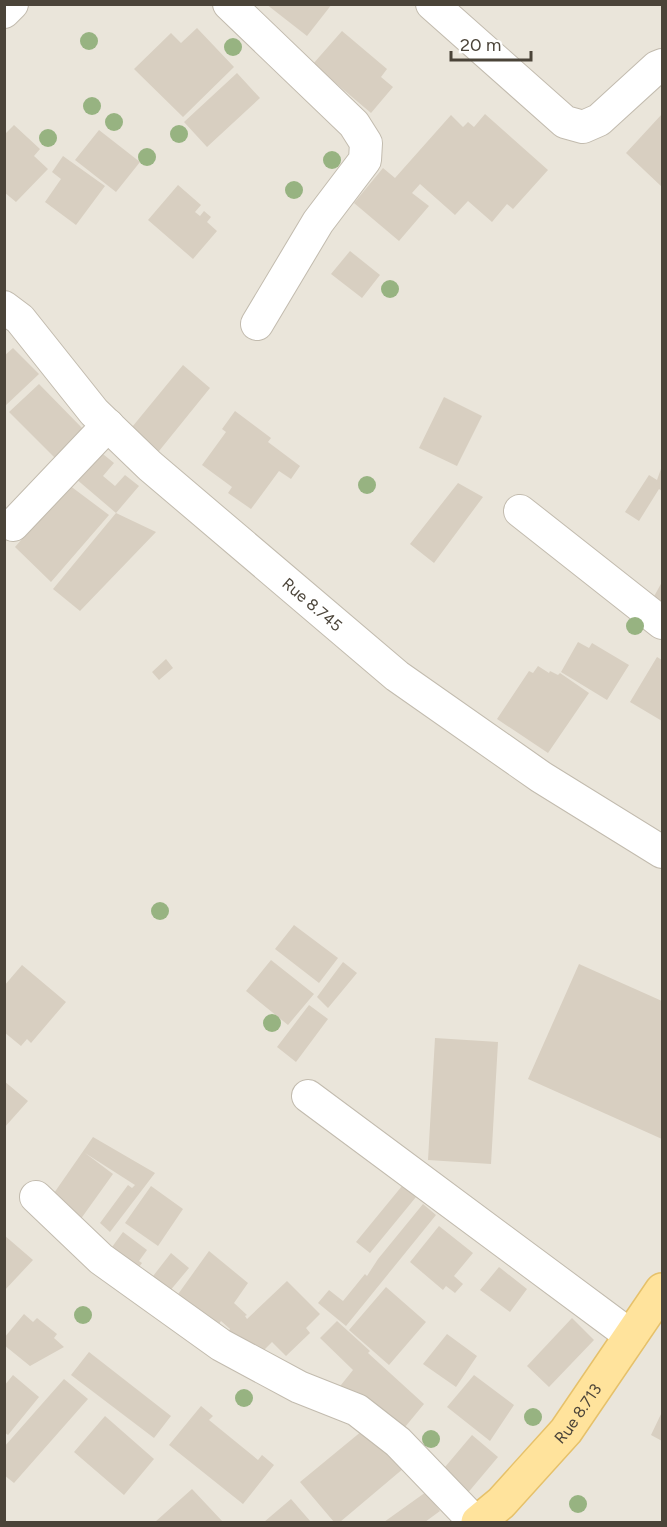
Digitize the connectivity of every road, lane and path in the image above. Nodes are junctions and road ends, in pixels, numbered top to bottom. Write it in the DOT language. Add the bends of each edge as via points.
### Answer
graph roads {
  1 [pos="12,4"];
  2 [pos="229,4"];
  3 [pos="432,4"];
  4 [pos="4,12"];
  5 [pos="663,65"];
  6 [pos="4,307"];
  7 [pos="257,324"];
  8 [pos="108,425"];
  9 [pos="520,511"];
  10 [pos="13,525"];
  11 [pos="663,623"];
  12 [pos="663,852"];
  13 [pos="308,1096"];
  14 [pos="36,1197"];
  15 [pos="663,1290"];
  16 [pos="631,1336"];
  17 [pos="477,1522"];
  1 -- 4 [label="street"];
  2 -- 7 [label="street" via="354,124 366,143 365,160 318,222"];
  3 -- 5 [label="street" via="565,122 583,127 598,120"];
  6 -- 8 [label="street, Rue 8.745" via="20,319"];
  8 -- 10 [label="street"];
  8 -- 12 [label="street, Rue 8.745" via="184,496 397,676 541,777"];
  9 -- 11 [label="street"];
  13 -- 16 [label="street"];
  14 -- 17 [label="street" via="101,1259 221,1345 298,1387 357,1410 398,1442"];
  15 -- 16 [label="main road, Rue 8.713"];
  16 -- 17 [label="main road, Rue 8.713" via="566,1431 501,1503"];
}
